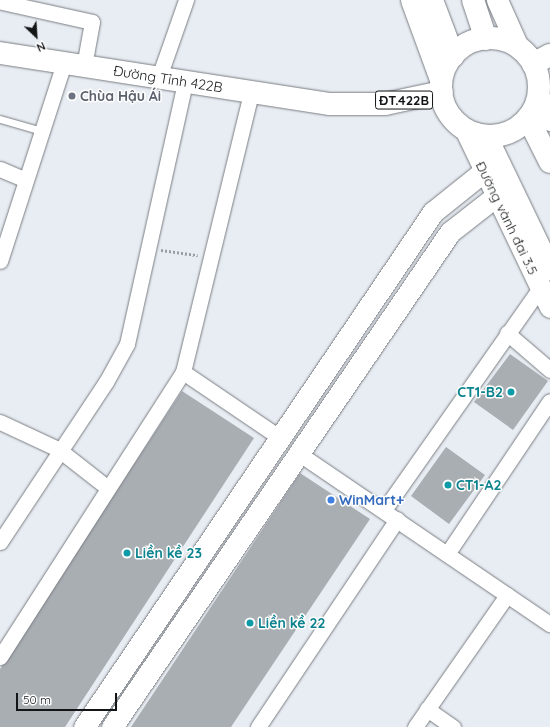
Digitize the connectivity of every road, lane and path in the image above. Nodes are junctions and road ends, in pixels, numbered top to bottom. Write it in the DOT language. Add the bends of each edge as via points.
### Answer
graph roads {
  1 [pos="186,0"];
  2 [pos="412,0"];
  3 [pos="432,0"];
  4 [pos="473,0"];
  5 [pos="496,0"];
  6 [pos="2,6"];
  7 [pos="486,38"];
  8 [pos="518,47"];
  9 [pos="0,53"];
  10 [pos="453,56"];
  11 [pos="541,59"];
  12 [pos="74,64"];
  13 [pos="159,78"];
  14 [pos="185,82"];
  15 [pos="442,87"];
  16 [pos="251,92"];
  17 [pos="538,95"];
  18 [pos="528,118"];
  19 [pos="0,120"];
  20 [pos="550,120"];
  21 [pos="465,129"];
  22 [pos="42,131"];
  23 [pos="486,136"];
  24 [pos="550,162"];
  25 [pos="0,169"];
  26 [pos="483,172"];
  27 [pos="26,180"];
  28 [pos="496,196"];
  29 [pos="444,204"];
  30 [pos="458,226"];
  31 [pos="149,248"];
  32 [pos="211,257"];
  33 [pos="0,261"];
  34 [pos="550,269"];
  35 [pos="540,288"];
  36 [pos="550,307"];
  37 [pos="507,333"];
  38 [pos="550,370"];
  39 [pos="183,372"];
  40 [pos="550,401"];
  41 [pos="0,422"];
  42 [pos="279,437"];
  43 [pos="58,449"];
  44 [pos="301,455"];
  45 [pos="108,488"];
  46 [pos="384,510"];
  47 [pos="397,519"];
  48 [pos="0,542"];
  49 [pos="447,554"];
  50 [pos="507,595"];
  51 [pos="550,624"];
  52 [pos="0,657"];
  53 [pos="427,709"];
  54 [pos="84,727"];
  55 [pos="112,727"];
  56 [pos="258,727"];
  57 [pos="415,727"];
  58 [pos="453,727"];
  1 -- 13 [label="street"];
  2 -- 15 [label="main road"];
  3 -- 10 [label="main road"];
  4 -- 7 [label="main road"];
  5 -- 8 [label="main road"];
  6 -- 12 [label="street" via="92,22"];
  7 -- 8 [label="main road"];
  7 -- 10 [label="main road" via="470,43"];
  8 -- 11 [label="main road"];
  9 -- 12 [label="main road, Đường Tỉnh 422B"];
  10 -- 15 [label="main road"];
  11 -- 17 [label="main road" via="537,73"];
  12 -- 13 [label="main road, Đường Tỉnh 422B"];
  12 -- 22 [label="street"];
  13 -- 14 [label="main road, Đường Tỉnh 422B"];
  14 -- 16 [label="main road, Đường Tỉnh 422B"];
  14 -- 31 [label="street"];
  15 -- 16 [label="main road, Đường Tỉnh 422B / ĐT.422B" via="385,104 336,104"];
  15 -- 21 [label="main road" via="447,112"];
  16 -- 32 [label="street"];
  17 -- 18 [label="main road"];
  17 -- 20 [label="main road"];
  18 -- 23 [label="main road" via="501,135"];
  18 -- 24 [label="main road"];
  19 -- 22 [label="lane"];
  21 -- 23 [label="main road"];
  21 -- 26 [label="main road, Đường vành đai 3.5"];
  22 -- 27 [label="street"];
  23 -- 34 [label="main road"];
  25 -- 27 [label="street"];
  26 -- 28 [label="main road, Đường vành đai 3.5"];
  26 -- 29 [label="main road"];
  27 -- 33 [label="street"];
  28 -- 30 [label="main road"];
  28 -- 35 [label="main road, Đường vành đai 3.5"];
  29 -- 30 [label="main road"];
  29 -- 42 [label="main road" via="433,212"];
  30 -- 44 [label="main road" via="450,232"];
  31 -- 32 [label="path"];
  31 -- 43 [label="street" via="127,344 106,382"];
  32 -- 39 [label="street"];
  35 -- 36 [label="main road, Đường vành đai 3.5"];
  35 -- 37 [label="street"];
  37 -- 38 [label="street"];
  37 -- 46 [label="street"];
  39 -- 42 [label="street"];
  39 -- 45 [label="street"];
  40 -- 49 [label="street"];
  41 -- 43 [label="street"];
  42 -- 44 [label="main road"];
  42 -- 54 [label="main road"];
  43 -- 45 [label="street"];
  43 -- 48 [label="street"];
  44 -- 46 [label="street"];
  44 -- 55 [label="main road"];
  45 -- 52 [label="street"];
  46 -- 47 [label="street"];
  47 -- 49 [label="street"];
  47 -- 56 [label="street"];
  49 -- 50 [label="street"];
  50 -- 51 [label="street"];
  50 -- 53 [label="street"];
  53 -- 57 [label="street"];
  53 -- 58 [label="street"];
}
